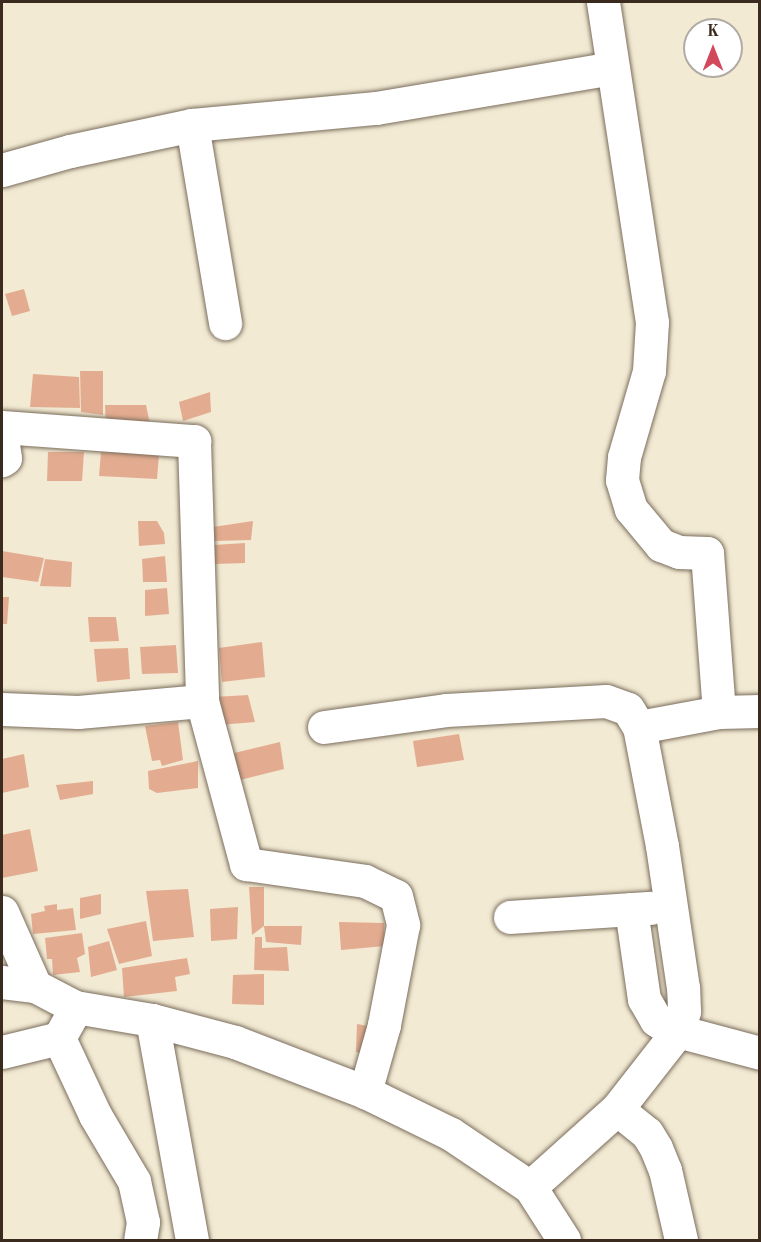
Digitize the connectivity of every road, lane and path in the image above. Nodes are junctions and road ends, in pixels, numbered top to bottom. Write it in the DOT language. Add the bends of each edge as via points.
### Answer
graph roads {
  1 [pos="603,2"];
  2 [pos="613,68"];
  3 [pos="192,125"];
  4 [pos="2,170"];
  5 [pos="225,323"];
  6 [pos="2,451"];
  7 [pos="202,701"];
  8 [pos="2,709"];
  9 [pos="759,711"];
  10 [pos="719,712"];
  11 [pos="324,727"];
  12 [pos="639,727"];
  13 [pos="671,906"];
  14 [pos="631,909"];
  15 [pos="2,912"];
  16 [pos="510,917"];
  17 [pos="2,982"];
  18 [pos="35,986"];
  19 [pos="75,1007"];
  20 [pos="152,1020"];
  21 [pos="678,1031"];
  22 [pos="59,1038"];
  23 [pos="2,1052"];
  24 [pos="759,1053"];
  25 [pos="365,1092"];
  26 [pos="616,1109"];
  27 [pos="530,1187"];
  28 [pos="140,1240"];
  29 [pos="192,1240"];
  30 [pos="564,1240"];
  31 [pos="681,1240"];
  1 -- 2 [label="street"];
  2 -- 3 [label="street" via="376,108"];
  2 -- 10 [label="street" via="652,322 649,371 624,457 622,480 631,509 661,545 679,552 707,553"];
  3 -- 4 [label="street"];
  3 -- 5 [label="street"];
  6 -- 7 [label="street" via="194,441"];
  7 -- 8 [label="street" via="78,711"];
  7 -- 25 [label="street" via="246,864 365,881 396,896 403,925 384,1025"];
  9 -- 10 [label="street"];
  10 -- 12 [label="street"];
  11 -- 12 [label="street" via="446,710 606,701 628,709"];
  12 -- 13 [label="street"];
  13 -- 14 [label="street"];
  13 -- 21 [label="street" via="683,988 684,1011"];
  14 -- 16 [label="street"];
  14 -- 21 [label="street" via="647,1007 663,1025"];
  15 -- 18 [label="street"];
  17 -- 18 [label="street"];
  18 -- 19 [label="street"];
  19 -- 20 [label="street"];
  19 -- 22 [label="street"];
  20 -- 25 [label="street" via="235,1042"];
  20 -- 29 [label="street"];
  21 -- 24 [label="street"];
  21 -- 26 [label="street"];
  22 -- 23 [label="street"];
  22 -- 28 [label="street" via="95,1114 134,1181 143,1222"];
  25 -- 27 [label="street" via="451,1134"];
  26 -- 27 [label="street"];
  26 -- 31 [label="street" via="647,1133 656,1148"];
  27 -- 30 [label="street"];
}
